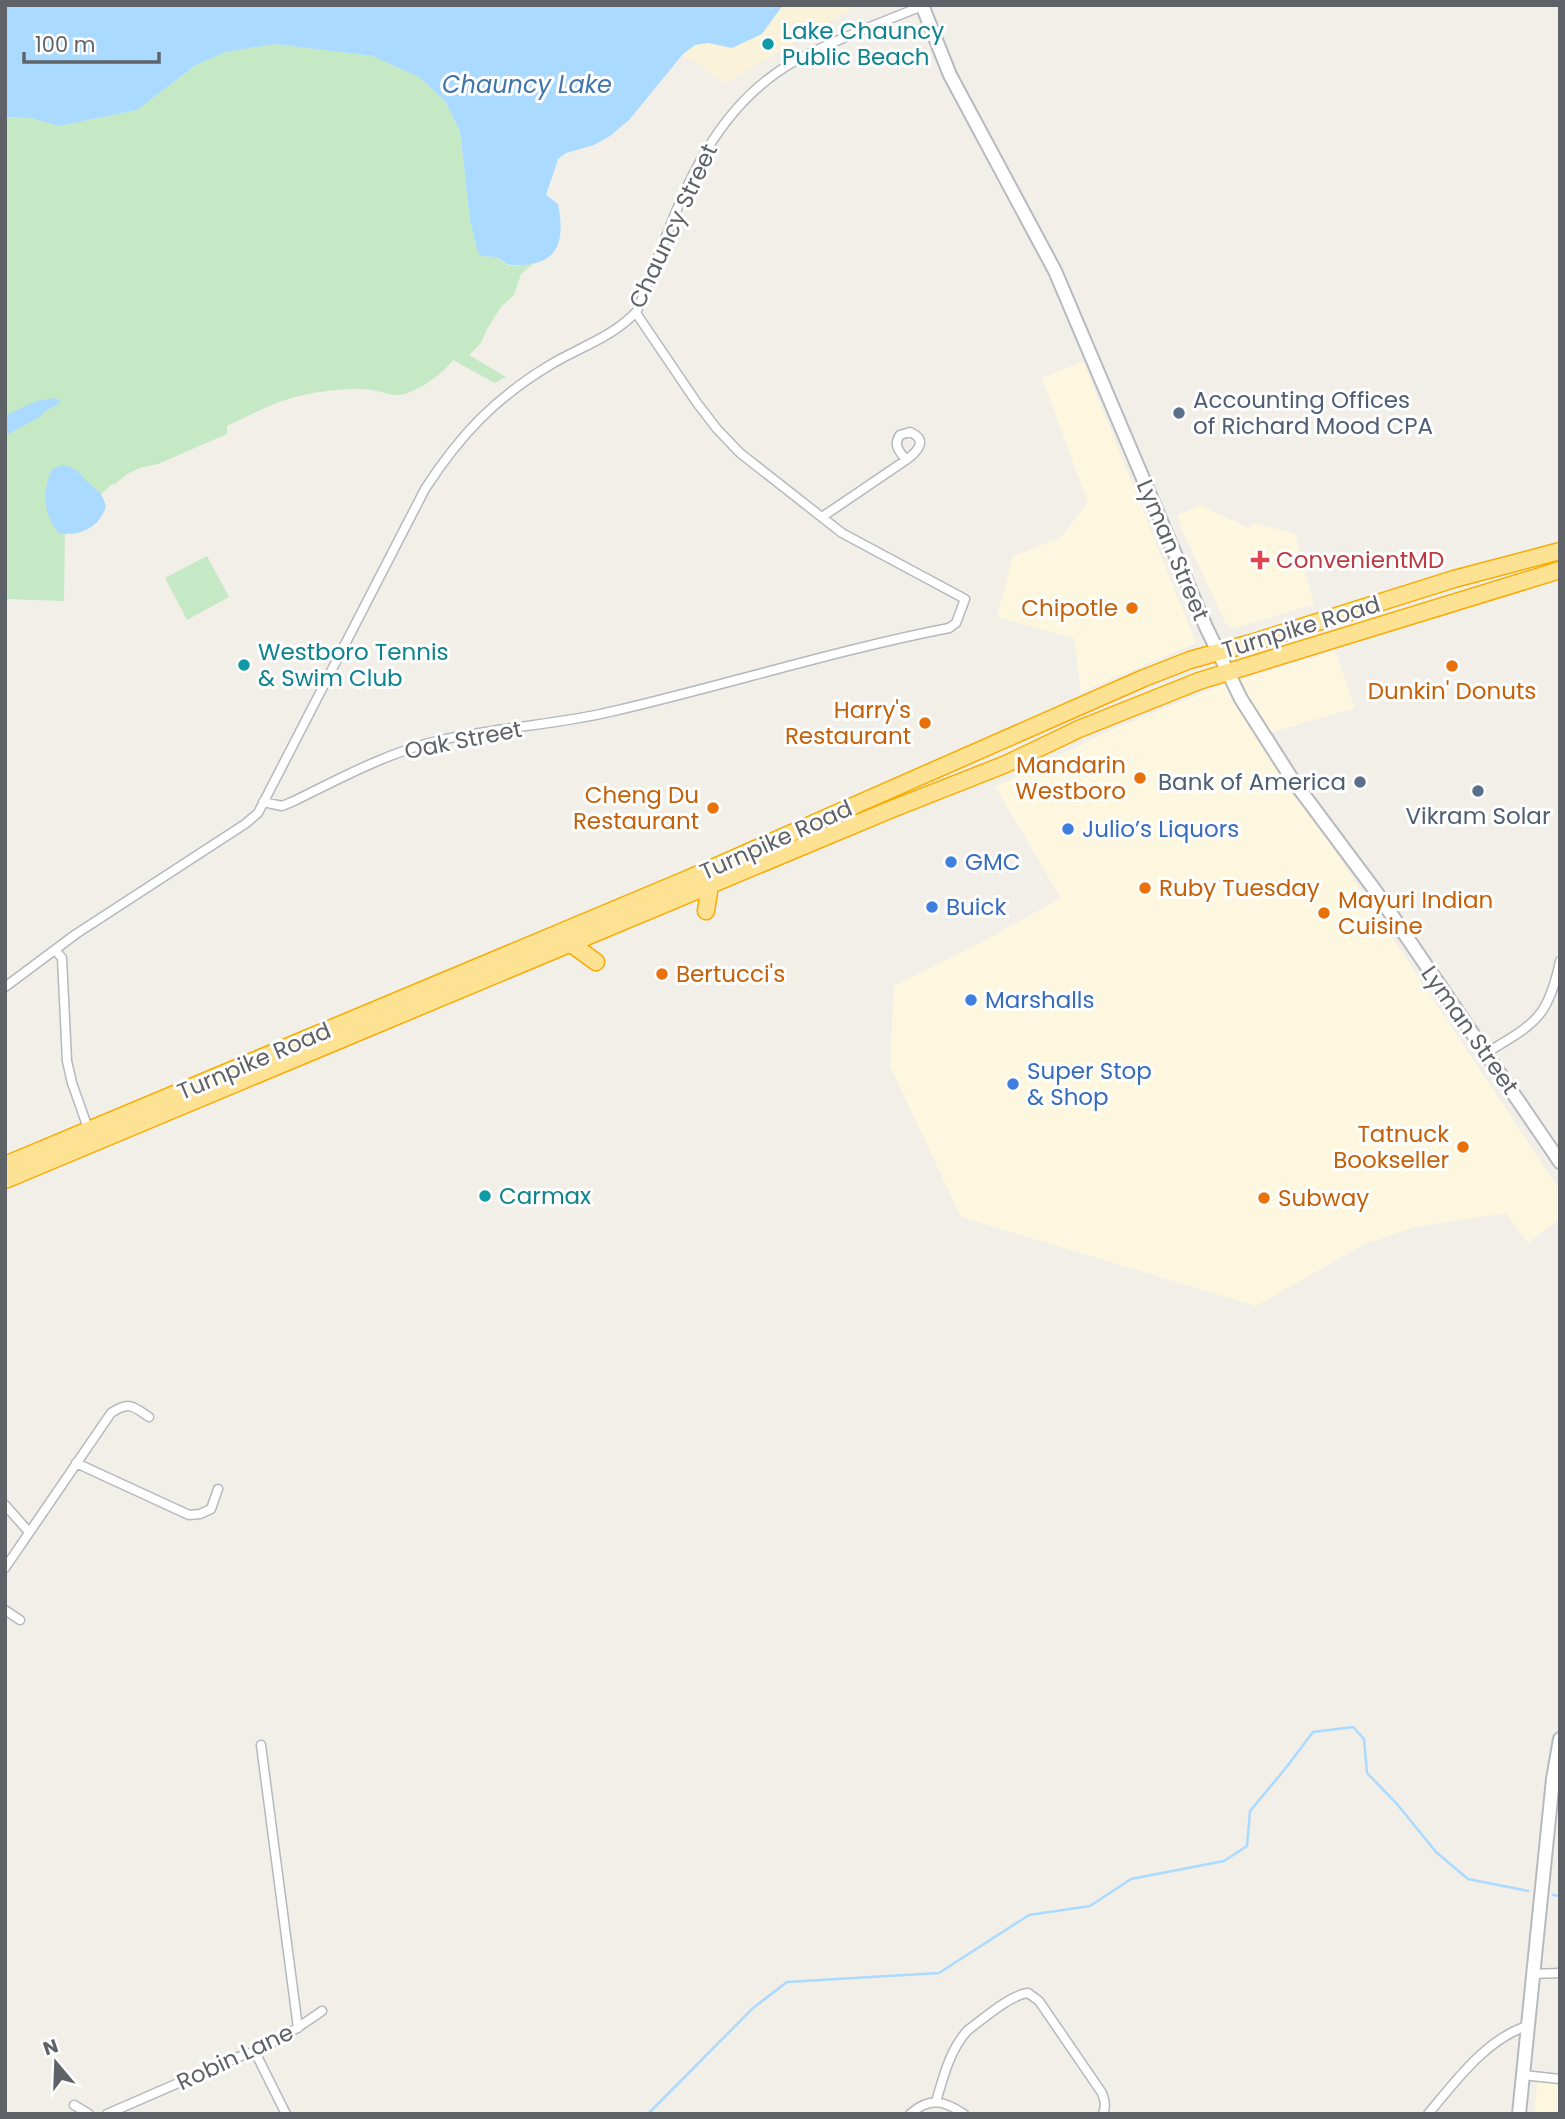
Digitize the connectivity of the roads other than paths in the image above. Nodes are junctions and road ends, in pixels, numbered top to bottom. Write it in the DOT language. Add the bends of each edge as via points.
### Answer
graph roads {
  1 [pos="922,5"];
  2 [pos="636,313"];
  3 [pos="906,460"];
  4 [pos="822,517"];
  5 [pos="1560,551"];
  6 [pos="1560,570"];
  7 [pos="1217,653"];
  8 [pos="1227,673"];
  9 [pos="263,802"];
  10 [pos="710,885"];
  11 [pos="706,911"];
  12 [pos="570,943"];
  13 [pos="55,950"];
  14 [pos="1560,961"];
  15 [pos="596,962"];
  16 [pos="5,987"];
  17 [pos="1486,1053"];
  18 [pos="89,1131"];
  19 [pos="1560,1162"];
  20 [pos="5,1165"];
  21 [pos="5,1180"];
  22 [pos="149,1417"];
  23 [pos="76,1462"];
  24 [pos="218,1489"];
  25 [pos="5,1505"];
  26 [pos="29,1532"];
  27 [pos="5,1568"];
  28 [pos="5,1610"];
  29 [pos="20,1620"];
  30 [pos="1560,1740"];
  31 [pos="261,1745"];
  32 [pos="1560,1973"];
  33 [pos="1532,1974"];
  34 [pos="322,2011"];
  35 [pos="1527,2026"];
  36 [pos="298,2028"];
  37 [pos="255,2052"];
  38 [pos="1523,2075"];
  39 [pos="1560,2079"];
  40 [pos="936,2102"];
  41 [pos="74,2105"];
  42 [pos="89,2114"];
  43 [pos="107,2114"];
  44 [pos="286,2114"];
  45 [pos="910,2114"];
  46 [pos="964,2114"];
  47 [pos="1102,2114"];
  48 [pos="1428,2114"];
  49 [pos="1519,2114"];
  1 -- 2 [label="street, Chauncy Street" via="794,61 732,112 699,162"];
  1 -- 7 [label="street, Lyman Street" via="950,75 1057,276"];
  2 -- 4 [label="street" via="717,429 740,453"];
  2 -- 9 [label="street, Chauncy Street" via="607,336 519,385 447,455 425,489"];
  3 -- 4 [label="street"];
  4 -- 9 [label="street, Oak Street" via="857,542 965,599 956,624 601,714 442,740 384,758 294,802 282,806"];
  5 -- 7 [label="highway, Turnpike Road"];
  6 -- 8 [label="highway, Turnpike Road"];
  7 -- 8 [label="street, Lyman Street"];
  7 -- 18 [label="highway, Turnpike Road" via="1079,705 685,880"];
  8 -- 10 [label="highway, Turnpike Road" via="1141,703 1006,764"];
  8 -- 17 [label="street, Lyman Street" via="1271,749"];
  9 -- 13 [label="street" via="245,824"];
  10 -- 11 [label="highway"];
  10 -- 12 [label="highway, Turnpike Road"];
  12 -- 15 [label="highway"];
  12 -- 21 [label="highway, Turnpike Road"];
  13 -- 16 [label="street"];
  13 -- 18 [label="street" via="62,958 67,1061"];
  14 -- 17 [label="street" via="1537,1019"];
  17 -- 19 [label="street, Lyman Street"];
  18 -- 20 [label="highway, Turnpike Road"];
  22 -- 23 [label="street" via="134,1406 118,1408"];
  23 -- 24 [label="street" via="189,1515 211,1508"];
  23 -- 26 [label="street"];
  25 -- 26 [label="street"];
  26 -- 27 [label="street"];
  28 -- 29 [label="street"];
  30 -- 33 [label="street"];
  31 -- 36 [label="street"];
  32 -- 33 [label="street"];
  33 -- 35 [label="street"];
  34 -- 36 [label="street, Robin Lane"];
  35 -- 38 [label="street"];
  35 -- 48 [label="street" via="1512,2030 1479,2056"];
  36 -- 37 [label="street, Robin Lane"];
  37 -- 43 [label="street, Robin Lane"];
  37 -- 44 [label="street"];
  38 -- 39 [label="street"];
  38 -- 49 [label="street"];
  40 -- 45 [label="street"];
  40 -- 46 [label="street" via="946,2102"];
  40 -- 47 [label="street" via="962,2036 1007,2002 1028,1993 1039,2001 1102,2093"];
  41 -- 42 [label="street"];
}
